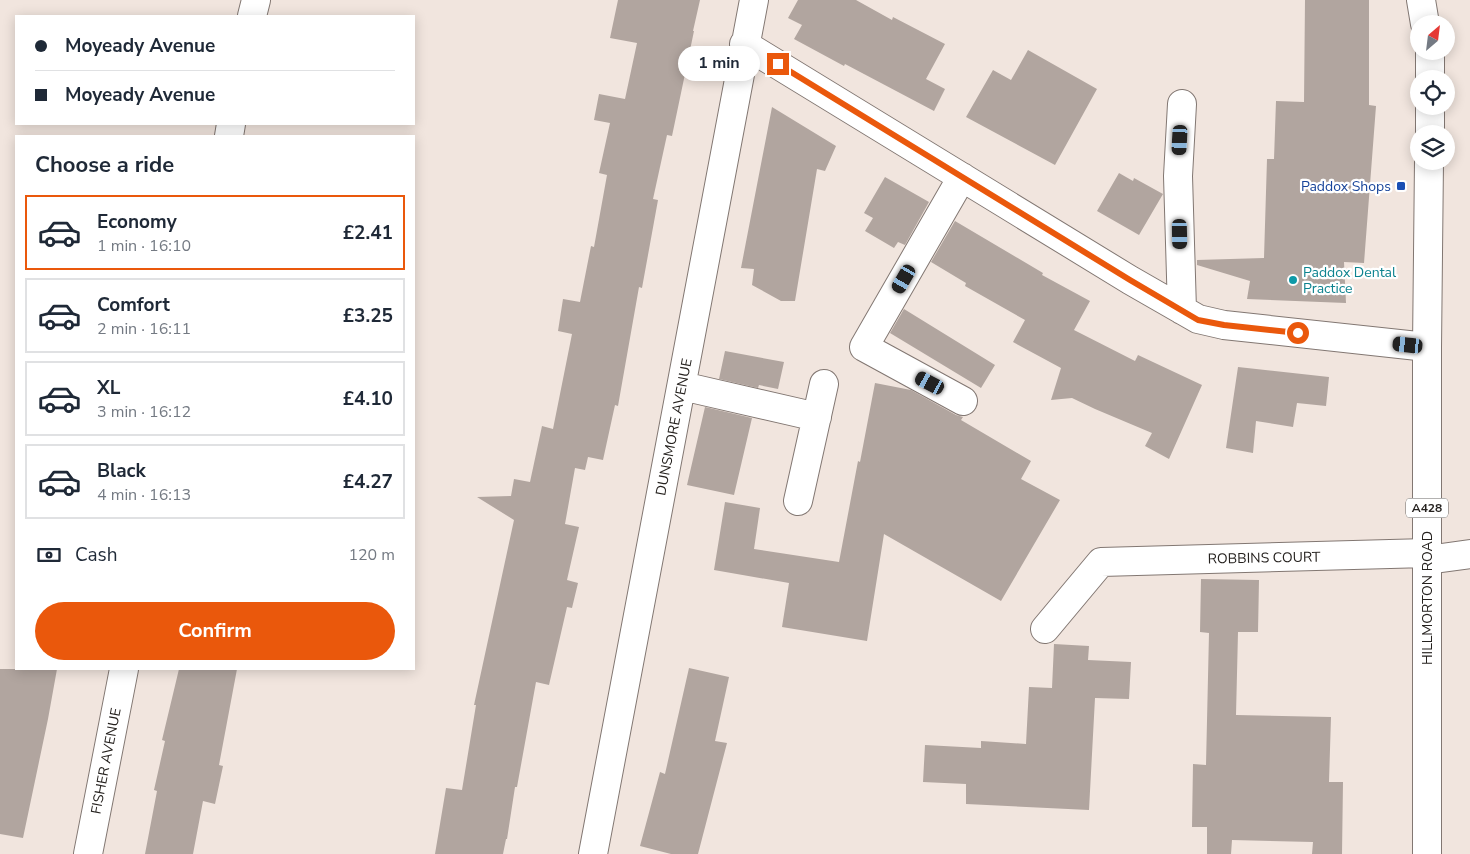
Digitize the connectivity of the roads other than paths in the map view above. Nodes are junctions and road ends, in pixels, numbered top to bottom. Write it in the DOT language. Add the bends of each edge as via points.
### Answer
graph roads {
  1 [pos="256,0"];
  2 [pos="754,0"];
  3 [pos="1421,0"];
  4 [pos="252,15"];
  5 [pos="1424,15"];
  6 [pos="744,44"];
  7 [pos="1182,104"];
  8 [pos="1429,170"];
  9 [pos="962,177"];
  10 [pos="1182,310"];
  11 [pos="1427,347"];
  12 [pos="824,384"];
  13 [pos="682,386"];
  14 [pos="963,401"];
  15 [pos="817,417"];
  16 [pos="798,501"];
  17 [pos="1470,554"];
  18 [pos="1427,556"];
  19 [pos="1045,629"];
  20 [pos="124,670"];
  21 [pos="88,854"];
  22 [pos="593,854"];
  23 [pos="1427,854"];
  1 -- 4 [label="main road"];
  2 -- 6 [label="main road, DUNSMORE AVENUE"];
  3 -- 5 [label="main road"];
  6 -- 9 [label="main road"];
  6 -- 13 [label="main road, DUNSMORE AVENUE"];
  7 -- 10 [label="main road" via="1178,176"];
  8 -- 11 [label="main road, HILLMORTON ROAD / A428"];
  9 -- 10 [label="main road"];
  9 -- 14 [label="main road" via="864,347"];
  10 -- 11 [label="main road" via="1198,320 1224,325"];
  11 -- 18 [label="main road, HILLMORTON ROAD / A428"];
  12 -- 15 [label="main road"];
  13 -- 15 [label="main road"];
  13 -- 22 [label="main road, DUNSMORE AVENUE"];
  15 -- 16 [label="main road"];
  17 -- 18 [label="main road, ROBBINS COURT"];
  18 -- 19 [label="main road, ROBBINS COURT" via="1101,562"];
  18 -- 23 [label="main road, HILLMORTON ROAD / A428"];
  20 -- 21 [label="main road, FISHER AVENUE"];
}
